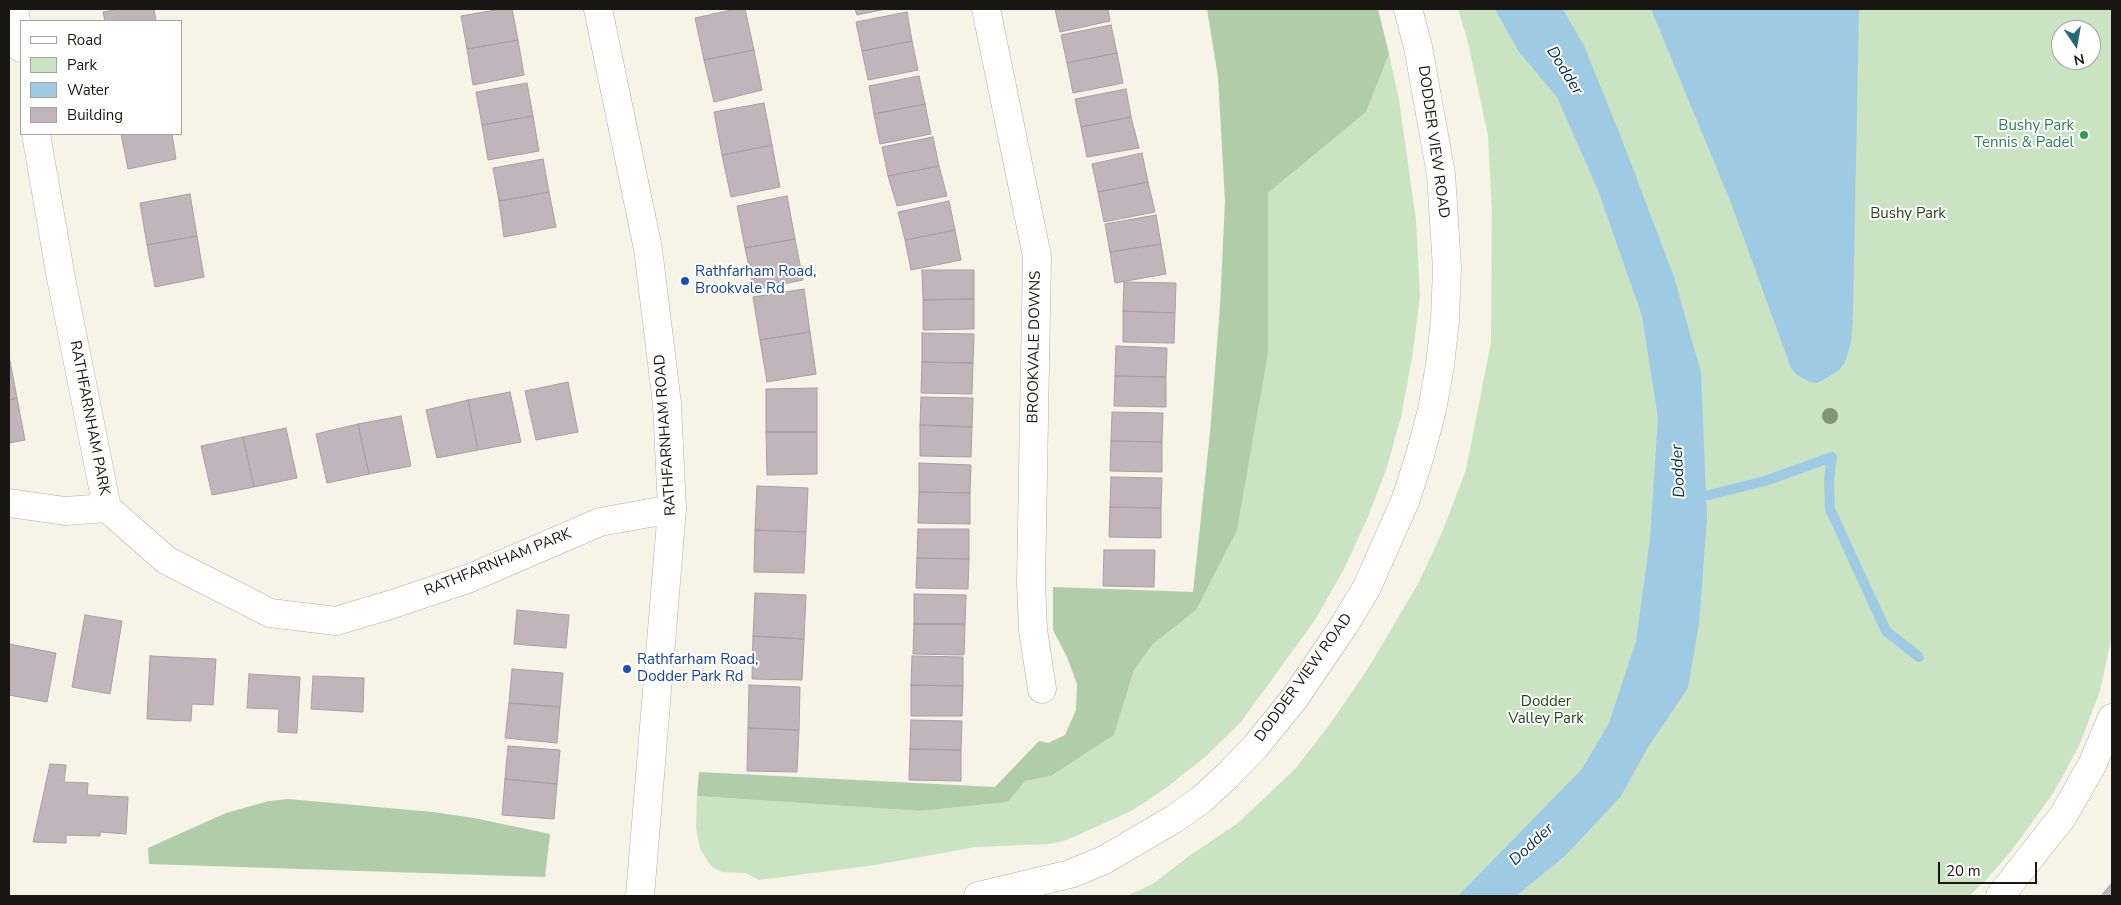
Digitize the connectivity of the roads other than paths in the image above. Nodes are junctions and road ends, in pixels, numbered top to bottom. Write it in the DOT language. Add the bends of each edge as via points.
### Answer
graph roads {
  1 [pos="14,9"];
  2 [pos="598,9"];
  3 [pos="986,9"];
  4 [pos="1408,9"];
  5 [pos="20,42"];
  6 [pos="36,135"];
  7 [pos="9,503"];
  8 [pos="108,508"];
  9 [pos="672,509"];
  10 [pos="1042,689"];
  11 [pos="2112,718"];
  12 [pos="640,896"];
  13 [pos="978,896"];
  14 [pos="2000,896"];
  1 -- 5 [label="street"];
  2 -- 9 [label="street, RATHFARNHAM ROAD" via="648,249 667,404"];
  3 -- 10 [label="street, BROOKVALE DOWNS" via="1036,256 1031,582 1033,630"];
  4 -- 13 [label="street, DODDER VIEW ROAD" via="1424,74 1440,174 1447,268 1444,320 1438,374 1420,455 1406,499 1367,587 1294,699 1255,747 1202,799 1104,860 1070,874"];
  6 -- 8 [label="street, RATHFARNHAM PARK" via="61,278"];
  7 -- 8 [label="street" via="65,511"];
  8 -- 9 [label="street, RATHFARNHAM PARK" via="166,560 270,613 336,621 470,578 600,522"];
  9 -- 12 [label="street, RATHFARNHAM ROAD"];
  11 -- 14 [label="street" via="2092,765 2062,816"];
}
